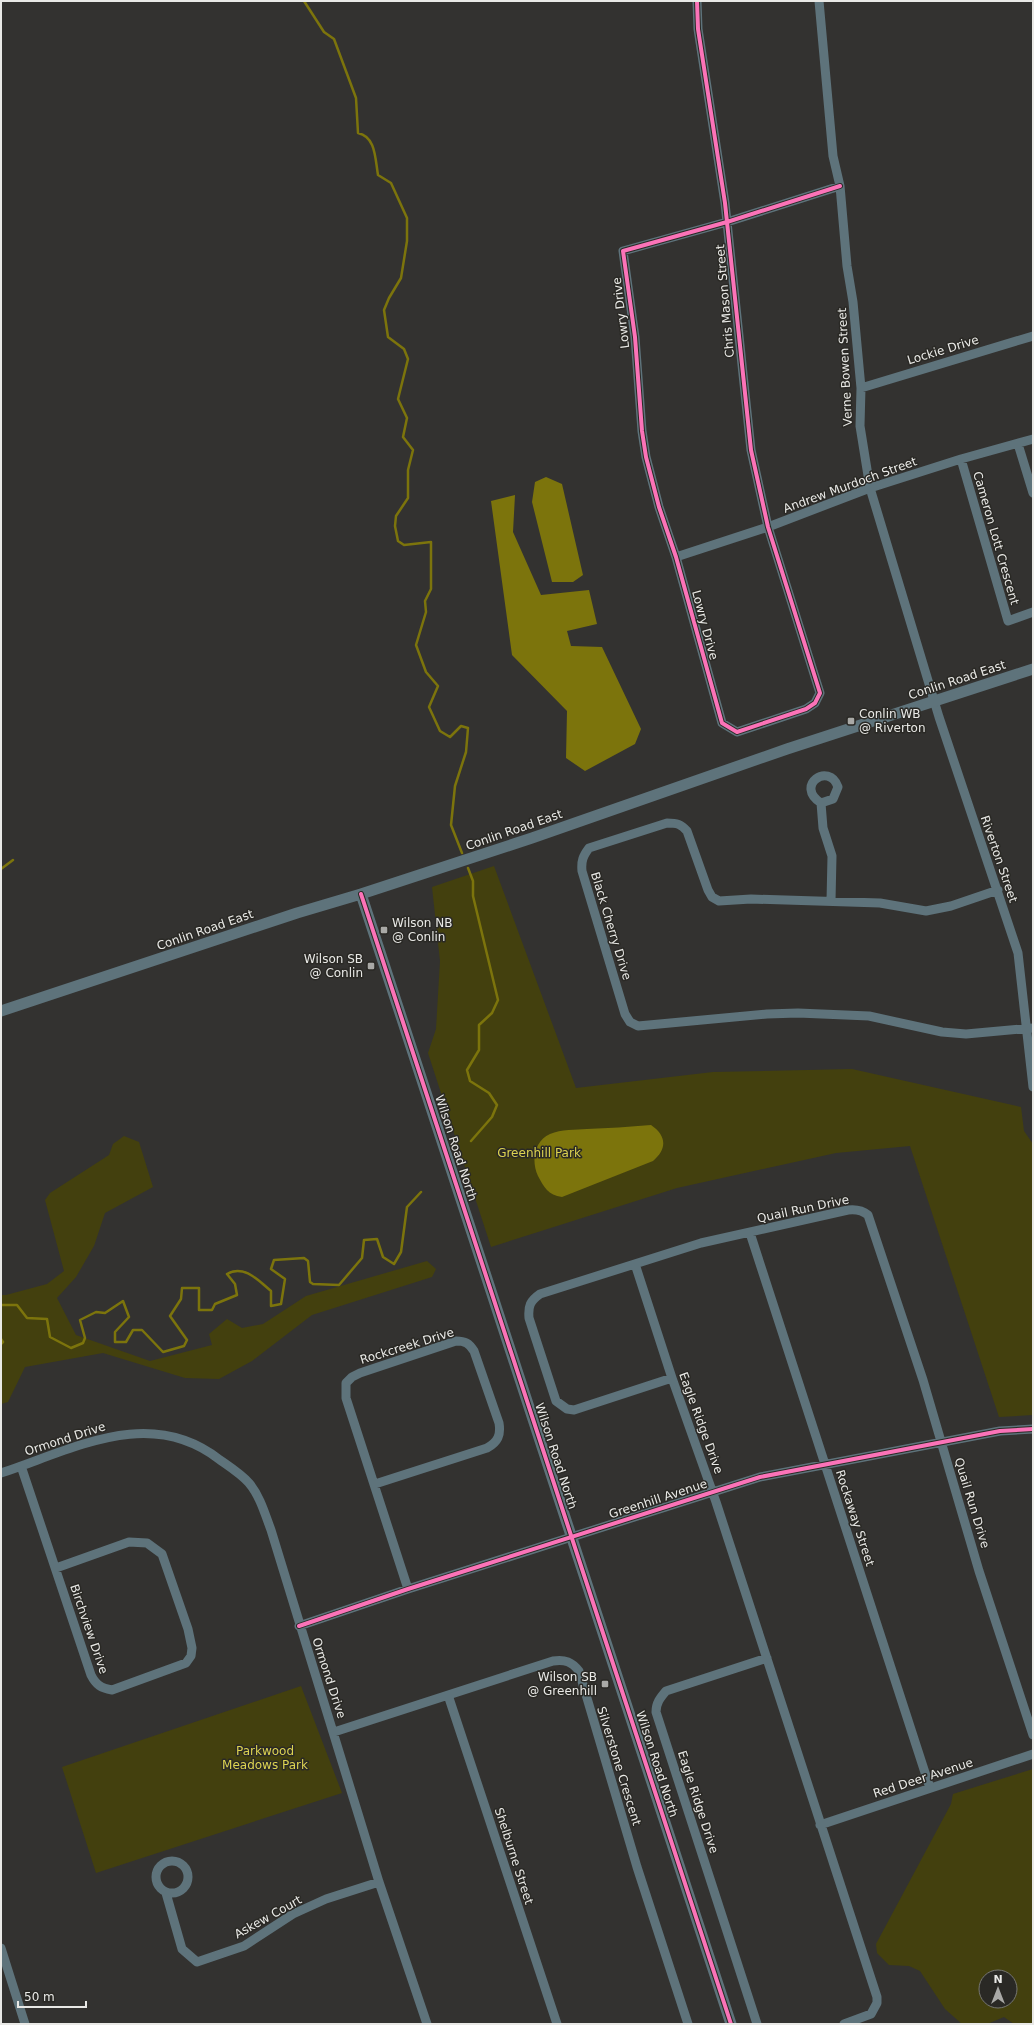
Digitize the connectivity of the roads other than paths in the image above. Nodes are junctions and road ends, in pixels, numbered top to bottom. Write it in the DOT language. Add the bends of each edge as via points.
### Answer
graph roads {
  1 [pos="697,1"];
  2 [pos="819,1"];
  3 [pos="840,186"];
  4 [pos="728,222"];
  5 [pos="1033,336"];
  6 [pos="861,388"];
  7 [pos="1033,439"];
  8 [pos="1018,444"];
  9 [pos="961,459"];
  10 [pos="870,488"];
  11 [pos="1033,493"];
  12 [pos="768,527"];
  13 [pos="676,557"];
  14 [pos="1033,612"];
  15 [pos="1033,669"];
  16 [pos="934,700"];
  17 [pos="821,803"];
  18 [pos="998,890"];
  19 [pos="361,894"];
  20 [pos="831,901"];
  21 [pos="1,1011"];
  22 [pos="1030,1028"];
  23 [pos="1033,1087"];
  24 [pos="750,1233"];
  25 [pos="635,1264"];
  26 [pos="672,1378"];
  27 [pos="1033,1429"];
  28 [pos="941,1442"];
  29 [pos="825,1464"];
  30 [pos="22,1466"];
  31 [pos="1,1473"];
  32 [pos="375,1484"];
  33 [pos="713,1492"];
  34 [pos="572,1537"];
  35 [pos="56,1568"];
  36 [pos="408,1589"];
  37 [pos="299,1626"];
  38 [pos="767,1658"];
  39 [pos="448,1695"];
  40 [pos="334,1732"];
  41 [pos="1033,1735"];
  42 [pos="1033,1754"];
  43 [pos="930,1788"];
  44 [pos="820,1825"];
  45 [pos="379,1882"];
  46 [pos="166,1893"];
  47 [pos="1,1948"];
  48 [pos="26,2024"];
  49 [pos="427,2024"];
  50 [pos="557,2024"];
  51 [pos="688,2024"];
  52 [pos="731,2024"];
  53 [pos="757,2024"];
  54 [pos="844,2024"];
  1 -- 4 [label="street, Chris Mason Street" via="698,29"];
  2 -- 3 [label="street, Verne Bowen Street" via="834,156"];
  3 -- 4 [label="street"];
  3 -- 6 [label="street, Verne Bowen Street" via="846,266 853,302"];
  4 -- 12 [label="street, Chris Mason Street" via="747,422"];
  4 -- 13 [label="street, Lowry Drive" via="623,251 645,451 659,507"];
  5 -- 6 [label="street, Lockie Drive"];
  6 -- 10 [label="street, Verne Bowen Street" via="860,426"];
  7 -- 8 [label="street, Andrew Murdoch Street"];
  8 -- 9 [label="street, Andrew Murdoch Street"];
  8 -- 11 [label="street"];
  9 -- 10 [label="street, Andrew Murdoch Street"];
  9 -- 14 [label="street, Cameron Lott Crescent" via="1008,621"];
  10 -- 12 [label="street, Andrew Murdoch Street"];
  10 -- 16 [label="street, Verne Bowen Street"];
  12 -- 13 [label="street, Andrew Murdoch Street"];
  12 -- 13 [label="street, Lowry Drive" via="820,693 815,703 806,709 737,732 722,723"];
  15 -- 16 [label="street, Conlin Road East"];
  16 -- 18 [label="street, Riverton Street"];
  16 -- 19 [label="street, Conlin Road East"];
  17 -- 20 [label="street" via="823,828 832,856"];
  18 -- 20 [label="street, Black Cherry Drive" via="951,906 926,910 880,903"];
  18 -- 22 [label="street, Riverton Street" via="1018,953"];
  19 -- 21 [label="street, Conlin Road East"];
  19 -- 34 [label="street, Wilson Road North"];
  20 -- 22 [label="street, Black Cherry Drive" via="719,901 712,897 708,890 687,832 676,823 589,848 581,862 625,1014 630,1022 638,1026 798,1013 869,1016 942,1032 966,1034"];
  22 -- 23 [label="street, Riverton Street"];
  24 -- 25 [label="street, Quail Run Drive" via="701,1243"];
  24 -- 28 [label="street, Quail Run Drive" via="848,1210 856,1209 868,1215 924,1380"];
  24 -- 29 [label="street, Rockaway Street"];
  25 -- 26 [label="street, Eagle Ridge Drive"];
  25 -- 26 [label="street, Quail Run Drive" via="540,1294 532,1299 528,1308 529,1318 556,1401 567,1409 574,1410"];
  26 -- 33 [label="street, Eagle Ridge Drive"];
  27 -- 28 [label="street, Greenhill Avenue" via="1000,1431"];
  28 -- 29 [label="street, Greenhill Avenue"];
  28 -- 41 [label="street, Quail Run Drive" via="979,1571"];
  29 -- 33 [label="street, Greenhill Avenue" via="777,1472"];
  29 -- 43 [label="street, Rockaway Street"];
  30 -- 31 [label="street, Ormond Drive"];
  30 -- 35 [label="street, Birchview Drive"];
  30 -- 37 [label="street, Ormond Drive" via="98,1439 139,1433 156,1433 188,1441 210,1452 249,1483 260,1502 271,1530"];
  32 -- 32 [label="street, Rockcreek Drive" via="487,1448 494,1445 499,1438 500,1423 470,1344 456,1341 360,1373 346,1383 346,1398"];
  32 -- 36 [label="street, Rockcreek Drive"];
  33 -- 34 [label="street, Greenhill Avenue"];
  33 -- 38 [label="street, Eagle Ridge Drive"];
  34 -- 36 [label="street, Greenhill Avenue"];
  34 -- 52 [label="street, Wilson Road North"];
  35 -- 35 [label="street, Birchview Drive" via="96,1684 112,1690 186,1663 192,1648 188,1629 162,1554 147,1543 129,1542"];
  36 -- 37 [label="street, Greenhill Avenue"];
  37 -- 40 [label="street, Ormond Drive"];
  38 -- 44 [label="street, Eagle Ridge Drive"];
  38 -- 53 [label="street, Eagle Ridge Drive" via="666,1691 656,1706"];
  39 -- 40 [label="street, Silverstone Crescent"];
  39 -- 50 [label="street, Shelburne Street"];
  39 -- 51 [label="street, Silverstone Crescent" via="553,1661 568,1662 579,1671 637,1866"];
  40 -- 45 [label="street, Ormond Drive"];
  42 -- 43 [label="street, Red Deer Avenue"];
  43 -- 44 [label="street, Red Deer Avenue"];
  44 -- 54 [label="street, Eagle Ridge Drive" via="877,1997 871,2014"];
  45 -- 46 [label="street, Askew Court" via="326,1899 293,1914 244,1946 198,1962 182,1949"];
  45 -- 49 [label="street, Ormond Drive"];
  47 -- 48 [label="street"];
}
